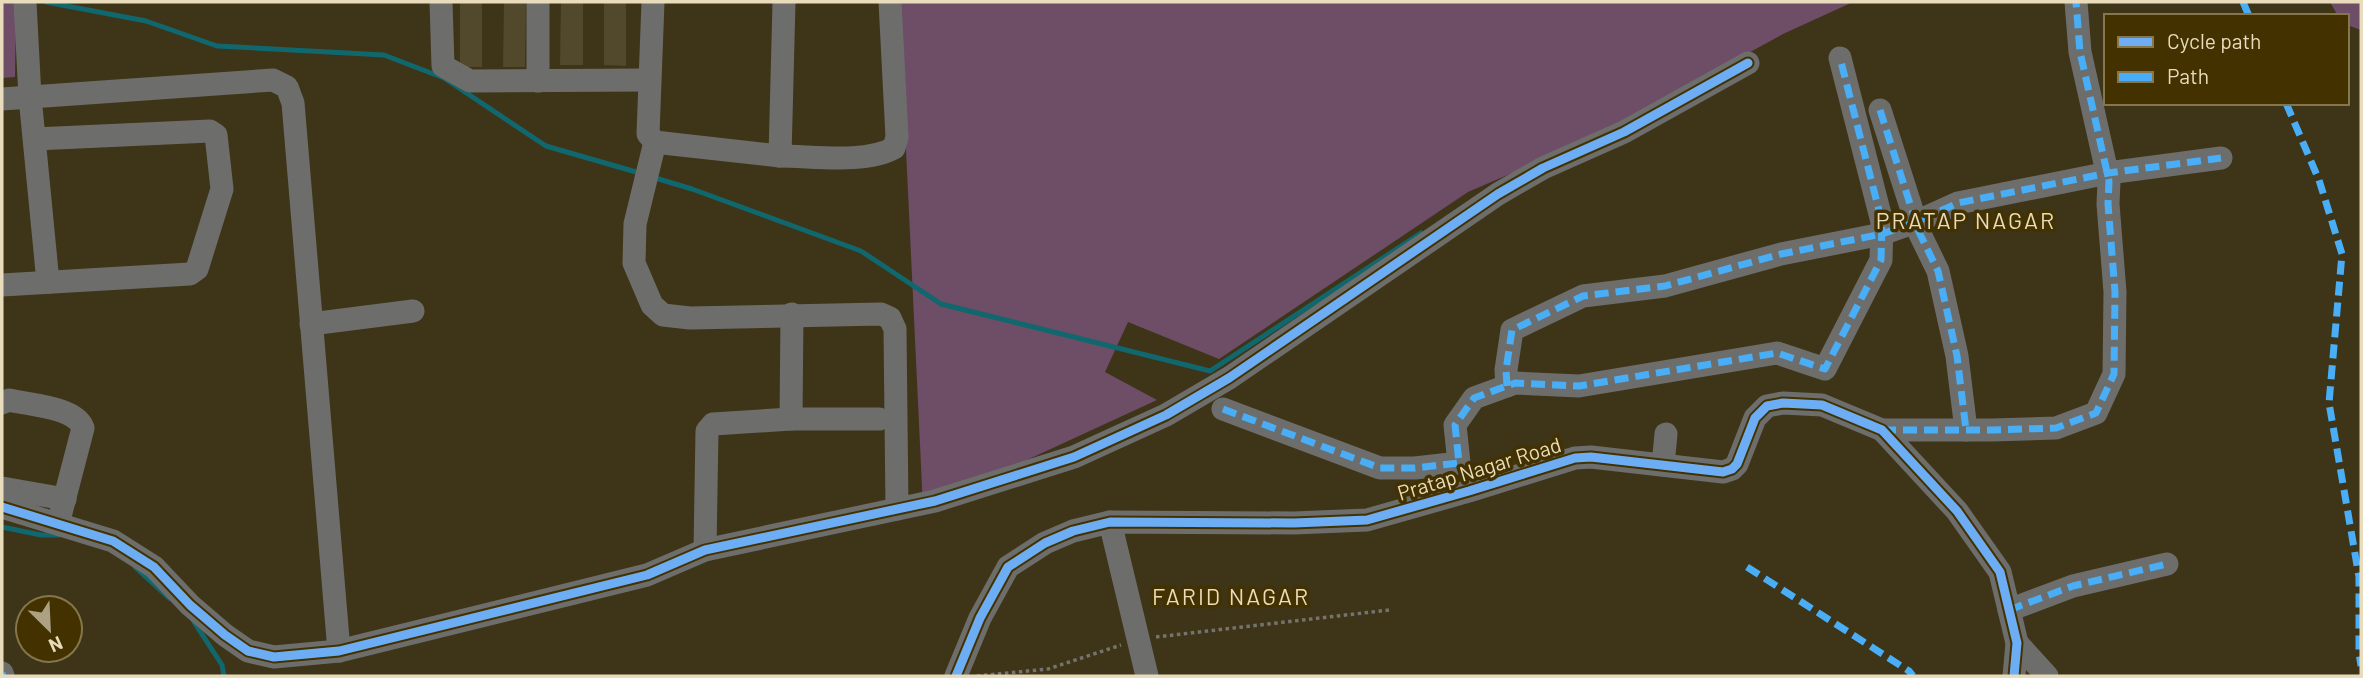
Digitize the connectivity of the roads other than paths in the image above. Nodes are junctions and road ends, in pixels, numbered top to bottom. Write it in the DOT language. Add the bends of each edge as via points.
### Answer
graph roads {
  1 [pos="25,2"];
  2 [pos="441,2"];
  3 [pos="538,2"];
  4 [pos="653,2"];
  5 [pos="784,2"];
  6 [pos="890,2"];
  7 [pos="2076,2"];
  8 [pos="1840,58"];
  9 [pos="1748,63"];
  10 [pos="538,80"];
  11 [pos="649,80"];
  12 [pos="30,97"];
  13 [pos="2,99"];
  14 [pos="1880,110"];
  15 [pos="35,139"];
  16 [pos="654,148"];
  17 [pos="780,156"];
  18 [pos="2221,158"];
  19 [pos="2108,173"];
  20 [pos="1916,222"];
  21 [pos="1882,234"];
  22 [pos="48,282"];
  23 [pos="2,285"];
  24 [pos="413,311"];
  25 [pos="792,314"];
  26 [pos="311,324"];
  27 [pos="1507,386"];
  28 [pos="2,403"];
  29 [pos="1223,410"];
  30 [pos="791,419"];
  31 [pos="879,419"];
  32 [pos="1882,430"];
  33 [pos="1966,430"];
  34 [pos="1666,434"];
  35 [pos="1663,466"];
  36 [pos="2,488"];
  37 [pos="65,499"];
  38 [pos="2,507"];
  39 [pos="897,509"];
  40 [pos="1110,522"];
  41 [pos="58,524"];
  42 [pos="705,550"];
  43 [pos="2167,564"];
  44 [pos="2009,610"];
  45 [pos="2017,643"];
  46 [pos="339,651"];
  47 [pos="956,676"];
  48 [pos="1147,676"];
  49 [pos="2014,676"];
  50 [pos="2047,676"];
  1 -- 12 [label="street"];
  2 -- 10 [label="street" via="443,66 470,81"];
  3 -- 10 [label="street"];
  4 -- 11 [label="street"];
  5 -- 17 [label="street"];
  6 -- 17 [label="street" via="894,148 854,157"];
  7 -- 19 [label="street" via="2081,52"];
  8 -- 21 [label="street"];
  9 -- 39 [label="street" via="1624,132 1498,194 1229,378 1167,415 1074,457"];
  10 -- 11 [label="street"];
  11 -- 16 [label="street" via="649,134"];
  12 -- 13 [label="street"];
  12 -- 15 [label="street"];
  12 -- 26 [label="street" via="274,80 287,87 293,103"];
  14 -- 20 [label="street"];
  15 -- 22 [label="street"];
  15 -- 22 [label="street" via="211,131 216,135 222,189 208,241 197,269 190,274"];
  16 -- 17 [label="street"];
  16 -- 25 [label="street" via="635,224 634,263 652,305 663,314 690,318"];
  18 -- 19 [label="street"];
  19 -- 20 [label="street" via="1958,203"];
  19 -- 33 [label="street" via="2114,374 2096,413 2056,428"];
  20 -- 21 [label="street"];
  20 -- 33 [label="street" via="1938,271 1957,356"];
  21 -- 27 [label="street" via="1781,254 1665,286 1583,296 1512,330"];
  21 -- 27 [label="street" via="1881,260 1825,369 1777,353 1579,386"];
  22 -- 23 [label="street"];
  24 -- 26 [label="street"];
  25 -- 30 [label="street"];
  25 -- 39 [label="street" via="881,314 890,318 895,329"];
  26 -- 46 [label="street"];
  27 -- 29 [label="street" via="1474,398 1455,425 1458,463 1415,468 1380,468"];
  28 -- 37 [label="street" via="9,400 71,413 81,422"];
  30 -- 31 [label="street"];
  30 -- 42 [label="street" via="713,424 707,431"];
  32 -- 33 [label="street"];
  32 -- 35 [label="street, Pratap Nagar Road" via="1822,405 1783,403 1767,407 1755,418 1732,469"];
  32 -- 44 [label="street, Pratap Nagar Road" via="1957,511 2000,572"];
  34 -- 35 [label="street"];
  35 -- 40 [label="street, Pratap Nagar Road" via="1575,458 1367,520"];
  36 -- 37 [label="street"];
  37 -- 41 [label="street"];
  38 -- 41 [label="street"];
  39 -- 42 [label="street"];
  40 -- 47 [label="street, Pratap Nagar Road" via="1045,542 1008,568 980,618"];
  40 -- 48 [label="street"];
  41 -- 46 [label="street" via="113,541 154,567 199,613 248,650 274,657"];
  42 -- 46 [label="street" via="647,575"];
  43 -- 44 [label="street" via="2073,586"];
  44 -- 45 [label="street, Pratap Nagar Road"];
  45 -- 49 [label="street, Pratap Nagar Road"];
  45 -- 50 [label="street"];
}
